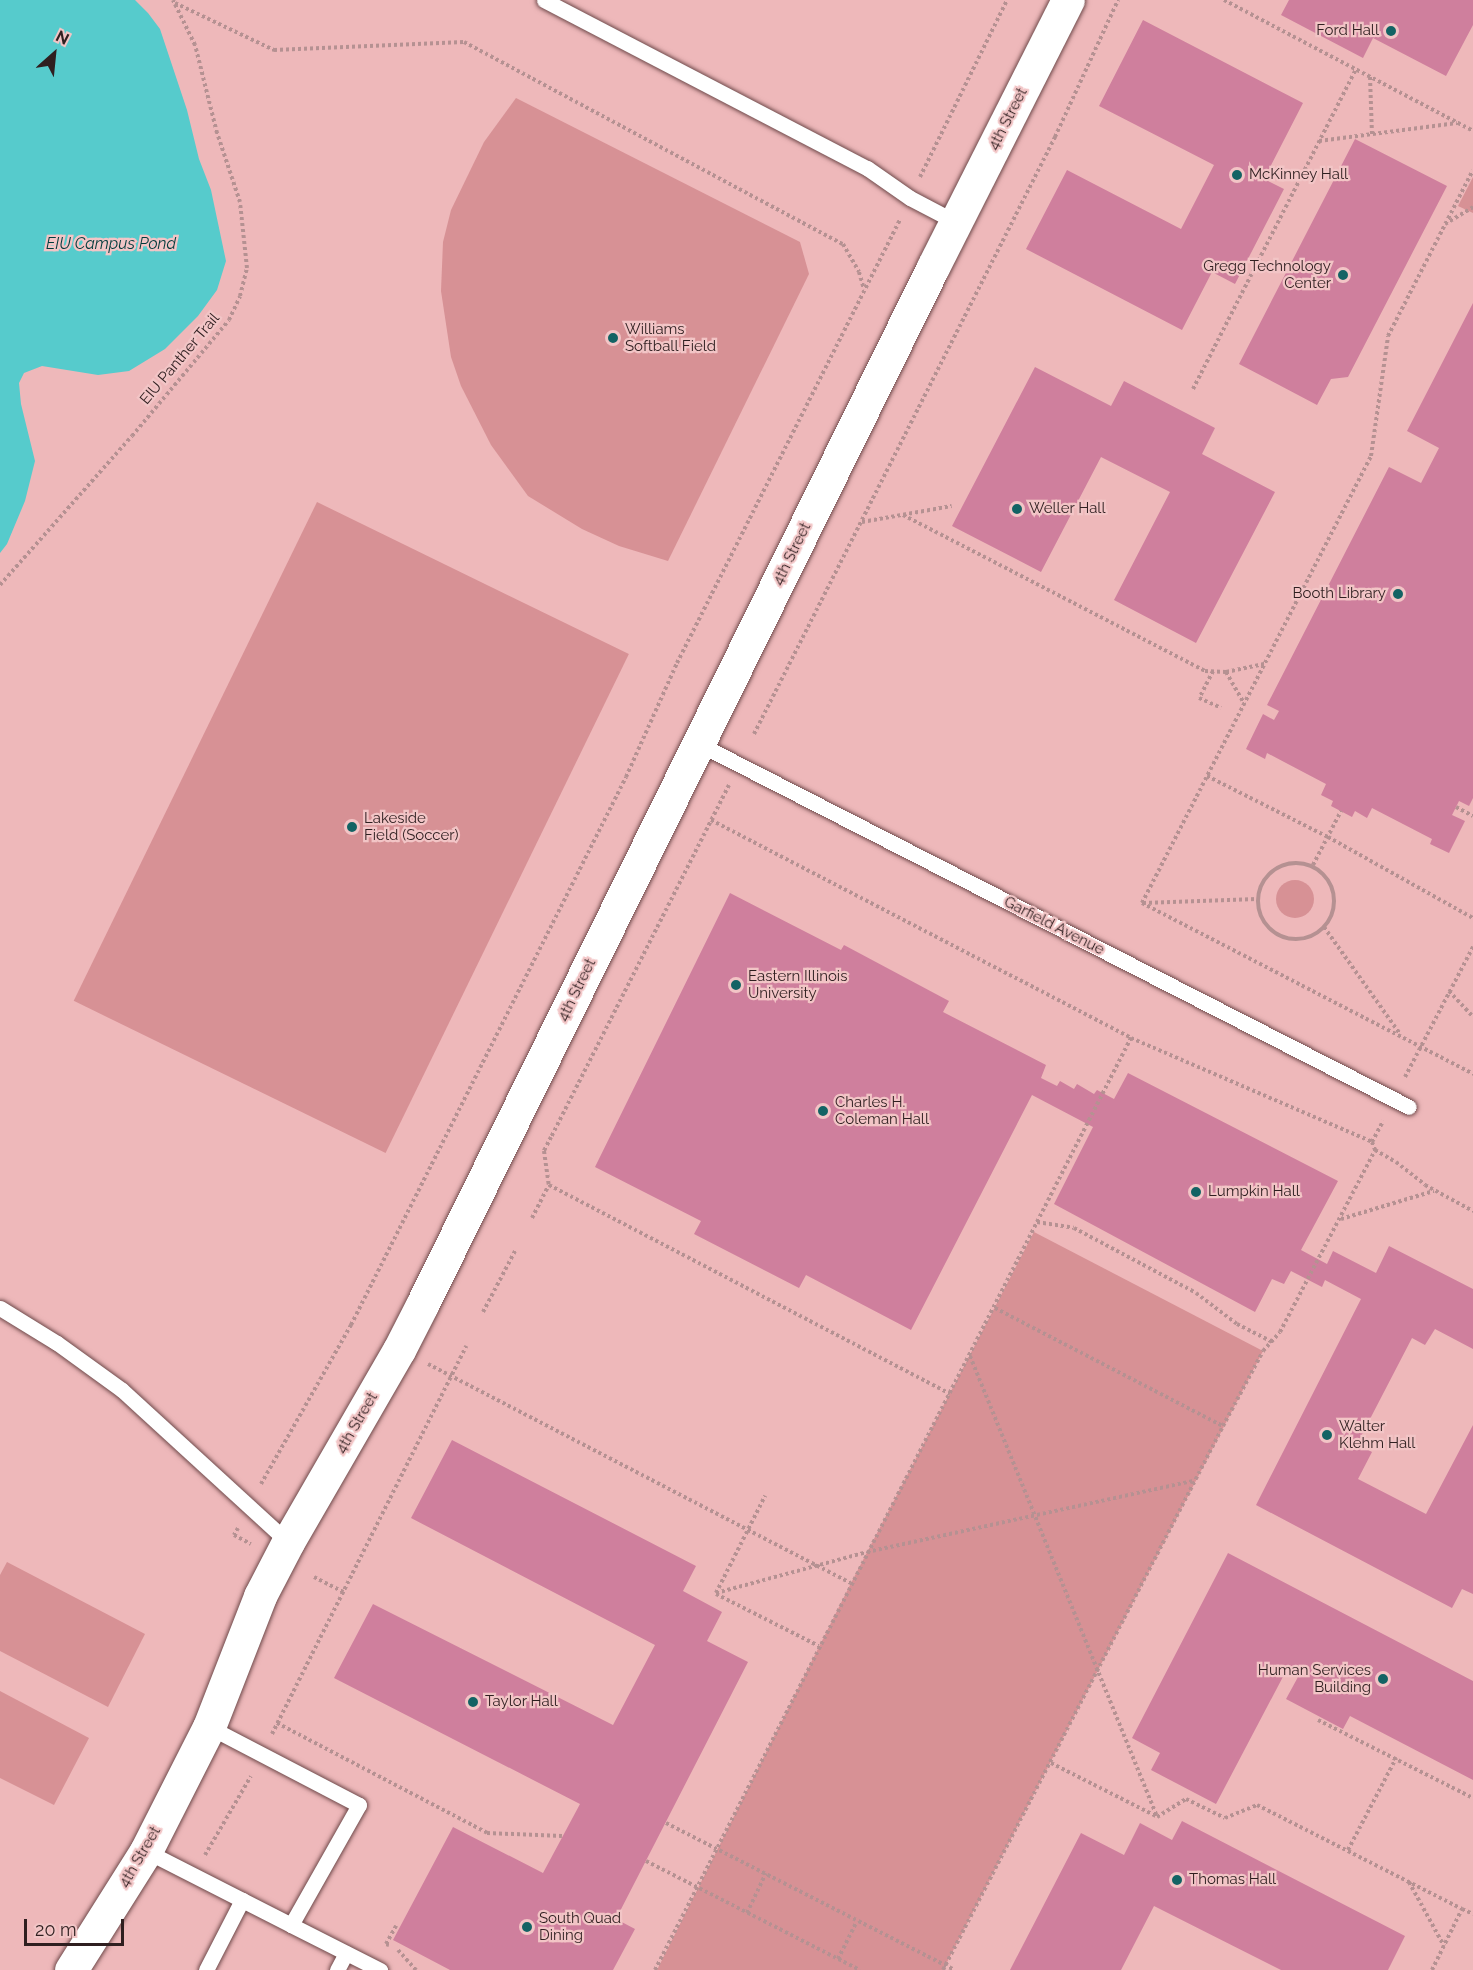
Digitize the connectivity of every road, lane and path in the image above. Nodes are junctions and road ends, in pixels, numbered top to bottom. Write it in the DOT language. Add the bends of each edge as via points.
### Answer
graph roads {
  1 [pos="544,0"];
  2 [pos="1007,0"];
  3 [pos="1068,0"];
  4 [pos="1118,0"];
  5 [pos="1224,0"];
  6 [pos="174,1"];
  7 [pos="1356,69"];
  8 [pos="1370,76"];
  9 [pos="1458,123"];
  10 [pos="1473,131"];
  11 [pos="1371,134"];
  12 [pos="1319,141"];
  13 [pos="1473,170"];
  14 [pos="910,198"];
  15 [pos="1473,207"];
  16 [pos="956,222"];
  17 [pos="1445,224"];
  18 [pos="865,290"];
  19 [pos="1193,388"];
  20 [pos="952,506"];
  21 [pos="903,515"];
  22 [pos="861,522"];
  23 [pos="0,585"];
  24 [pos="1265,664"];
  25 [pos="1213,671"];
  26 [pos="1226,672"];
  27 [pos="1244,704"];
  28 [pos="1221,708"];
  29 [pos="754,734"];
  30 [pos="699,744"];
  31 [pos="1207,776"];
  32 [pos="729,785"];
  33 [pos="1456,807"];
  34 [pos="1341,811"];
  35 [pos="1473,816"];
  36 [pos="711,820"];
  37 [pos="1328,837"];
  38 [pos="1313,865"];
  39 [pos="1257,899"];
  40 [pos="1142,903"];
  41 [pos="1473,918"];
  42 [pos="1324,927"];
  43 [pos="1473,947"];
  44 [pos="1449,991"];
  45 [pos="1473,1017"];
  46 [pos="1401,1035"];
  47 [pos="1131,1038"];
  48 [pos="1420,1047"];
  49 [pos="1473,1074"];
  50 [pos="1403,1080"];
  51 [pos="1409,1107"];
  52 [pos="1385,1116"];
  53 [pos="1372,1142"];
  54 [pos="1376,1150"];
  55 [pos="549,1185"];
  56 [pos="1435,1191"];
  57 [pos="1473,1210"];
  58 [pos="532,1218"];
  59 [pos="1340,1220"];
  60 [pos="1036,1222"];
  61 [pos="515,1251"];
  62 [pos="0,1308"];
  63 [pos="995,1308"];
  64 [pos="483,1311"];
  65 [pos="1272,1342"];
  66 [pos="466,1346"];
  67 [pos="970,1356"];
  68 [pos="424,1362"];
  69 [pos="450,1376"];
  70 [pos="950,1394"];
  71 [pos="1223,1426"];
  72 [pos="1194,1481"];
  73 [pos="765,1496"];
  74 [pos="250,1505"];
  75 [pos="1036,1515"];
  76 [pos="748,1531"];
  77 [pos="234,1535"];
  78 [pos="288,1542"];
  79 [pos="867,1552"];
  80 [pos="815,1566"];
  81 [pos="314,1577"];
  82 [pos="851,1583"];
  83 [pos="343,1592"];
  84 [pos="716,1593"];
  85 [pos="819,1646"];
  86 [pos="1097,1670"];
  87 [pos="1318,1720"];
  88 [pos="278,1723"];
  89 [pos="209,1727"];
  90 [pos="262,1754"];
  91 [pos="1395,1758"];
  92 [pos="1051,1763"];
  93 [pos="1473,1798"];
  94 [pos="1157,1817"];
  95 [pos="666,1823"];
  96 [pos="562,1836"];
  97 [pos="716,1848"];
  98 [pos="1348,1850"];
  99 [pos="146,1851"];
  100 [pos="646,1861"];
  101 [pos="199,1864"];
  102 [pos="766,1874"];
  103 [pos="1408,1881"];
  104 [pos="697,1887"];
  105 [pos="242,1900"];
  106 [pos="1462,1909"];
  107 [pos="747,1913"];
  108 [pos="1473,1914"];
  109 [pos="857,1921"];
  110 [pos="291,1925"];
  111 [pos="396,1926"];
  112 [pos="1444,1946"];
  113 [pos="346,1953"];
  114 [pos="838,1959"];
  115 [pos="944,1968"];
  116 [pos="71,1970"];
  117 [pos="206,1970"];
  118 [pos="337,1970"];
  119 [pos="380,1970"];
  120 [pos="416,1970"];
  121 [pos="656,1970"];
  122 [pos="860,1970"];
  123 [pos="954,1970"];
  124 [pos="1432,1970"];
  1 -- 14 [label="lane" via="867,168"];
  2 -- 14 [label="path"];
  3 -- 16 [label="street, 4th Street"];
  4 -- 22 [label="path" via="1055,136"];
  5 -- 7 [label="path"];
  6 -- 18 [label="path" via="274,50 464,42 843,244"];
  6 -- 23 [label="path, EIU Panther Trail" via="195,45 217,133 240,202 247,268 240,296 229,320"];
  7 -- 8 [label="path"];
  7 -- 12 [label="path"];
  8 -- 9 [label="path"];
  8 -- 11 [label="path"];
  9 -- 10 [label="path"];
  9 -- 11 [label="path"];
  11 -- 12 [label="path"];
  12 -- 19 [label="path"];
  13 -- 17 [label="path"];
  14 -- 16 [label="lane"];
  14 -- 18 [label="path"];
  15 -- 17 [label="path"];
  16 -- 30 [label="street, 4th Street"];
  17 -- 24 [label="path" via="1388,336 1371,456"];
  18 -- 74 [label="path" via="356,1315"];
  20 -- 21 [label="path"];
  21 -- 22 [label="path"];
  21 -- 25 [label="path"];
  22 -- 29 [label="path"];
  24 -- 26 [label="path"];
  24 -- 27 [label="path"];
  25 -- 26 [label="path"];
  25 -- 28 [label="path" via="1199,698"];
  26 -- 27 [label="path"];
  27 -- 31 [label="path"];
  30 -- 51 [label="lane, Garfield Avenue"];
  30 -- 78 [label="street, 4th Street" via="404,1341"];
  31 -- 37 [label="path"];
  31 -- 40 [label="path"];
  32 -- 36 [label="path"];
  33 -- 35 [label="path"];
  34 -- 37 [label="path"];
  36 -- 47 [label="path"];
  36 -- 55 [label="path" via="544,1151"];
  37 -- 38 [label="path"];
  37 -- 41 [label="path"];
  38 -- 39 [label="path" via="1293,862 1280,866 1261,884"];
  38 -- 42 [label="path" via="1330,884 1334,897 1333,914"];
  39 -- 40 [label="path"];
  39 -- 42 [label="path" via="1263,919 1277,935 1300,939"];
  40 -- 46 [label="path"];
  42 -- 46 [label="path"];
  43 -- 44 [label="path"];
  44 -- 45 [label="path"];
  44 -- 48 [label="path"];
  46 -- 48 [label="path"];
  47 -- 53 [label="path"];
  47 -- 60 [label="path"];
  48 -- 49 [label="path"];
  48 -- 50 [label="path"];
  52 -- 53 [label="path"];
  53 -- 54 [label="path"];
  54 -- 56 [label="path"];
  54 -- 59 [label="path"];
  55 -- 58 [label="path"];
  55 -- 70 [label="path"];
  56 -- 57 [label="path"];
  56 -- 59 [label="path"];
  59 -- 65 [label="path"];
  60 -- 63 [label="path"];
  60 -- 65 [label="path" via="1074,1228 1196,1293 1237,1324"];
  61 -- 64 [label="path"];
  62 -- 74 [label="lane" via="122,1390"];
  63 -- 67 [label="path"];
  63 -- 71 [label="path"];
  65 -- 71 [label="path" via="1263,1350"];
  66 -- 69 [label="path"];
  67 -- 70 [label="path"];
  67 -- 75 [label="path"];
  68 -- 69 [label="path"];
  69 -- 76 [label="path"];
  69 -- 83 [label="path"];
  70 -- 79 [label="path"];
  71 -- 72 [label="path"];
  72 -- 75 [label="path"];
  72 -- 86 [label="path"];
  73 -- 76 [label="path"];
  74 -- 77 [label="path"];
  74 -- 78 [label="lane"];
  75 -- 79 [label="path"];
  75 -- 86 [label="path"];
  76 -- 80 [label="path"];
  76 -- 84 [label="path"];
  78 -- 89 [label="street, 4th Street" via="260,1596"];
  79 -- 80 [label="path"];
  79 -- 82 [label="path"];
  80 -- 82 [label="path"];
  80 -- 84 [label="path"];
  81 -- 83 [label="path"];
  82 -- 85 [label="path"];
  83 -- 88 [label="path"];
  84 -- 85 [label="path"];
  85 -- 97 [label="path"];
  86 -- 92 [label="path"];
  86 -- 94 [label="path"];
  87 -- 91 [label="path"];
  88 -- 90 [label="path"];
  88 -- 96 [label="path" via="488,1833"];
  89 -- 90 [label="lane"];
  89 -- 99 [label="street, 4th Street"];
  90 -- 101 [label="path" via="240,1799"];
  90 -- 110 [label="lane" via="358,1805"];
  91 -- 93 [label="path"];
  91 -- 98 [label="path"];
  92 -- 94 [label="path"];
  92 -- 115 [label="path"];
  94 -- 98 [label="path" via="1186,1799 1225,1818 1257,1805"];
  95 -- 97 [label="path"];
  97 -- 102 [label="path"];
  97 -- 104 [label="path"];
  98 -- 103 [label="path"];
  99 -- 105 [label="lane"];
  99 -- 116 [label="street, 4th Street"];
  100 -- 104 [label="path"];
  102 -- 107 [label="path"];
  102 -- 109 [label="path"];
  103 -- 106 [label="path"];
  103 -- 112 [label="path"];
  104 -- 107 [label="path"];
  104 -- 121 [label="path"];
  105 -- 110 [label="lane"];
  105 -- 117 [label="lane"];
  106 -- 108 [label="path"];
  106 -- 112 [label="path"];
  107 -- 114 [label="path"];
  109 -- 114 [label="path"];
  109 -- 115 [label="path"];
  110 -- 113 [label="lane"];
  111 -- 120 [label="path" via="386,1944 405,1956"];
  112 -- 124 [label="path"];
  113 -- 118 [label="lane"];
  113 -- 119 [label="lane"];
  114 -- 122 [label="path"];
  115 -- 123 [label="path"];
}
